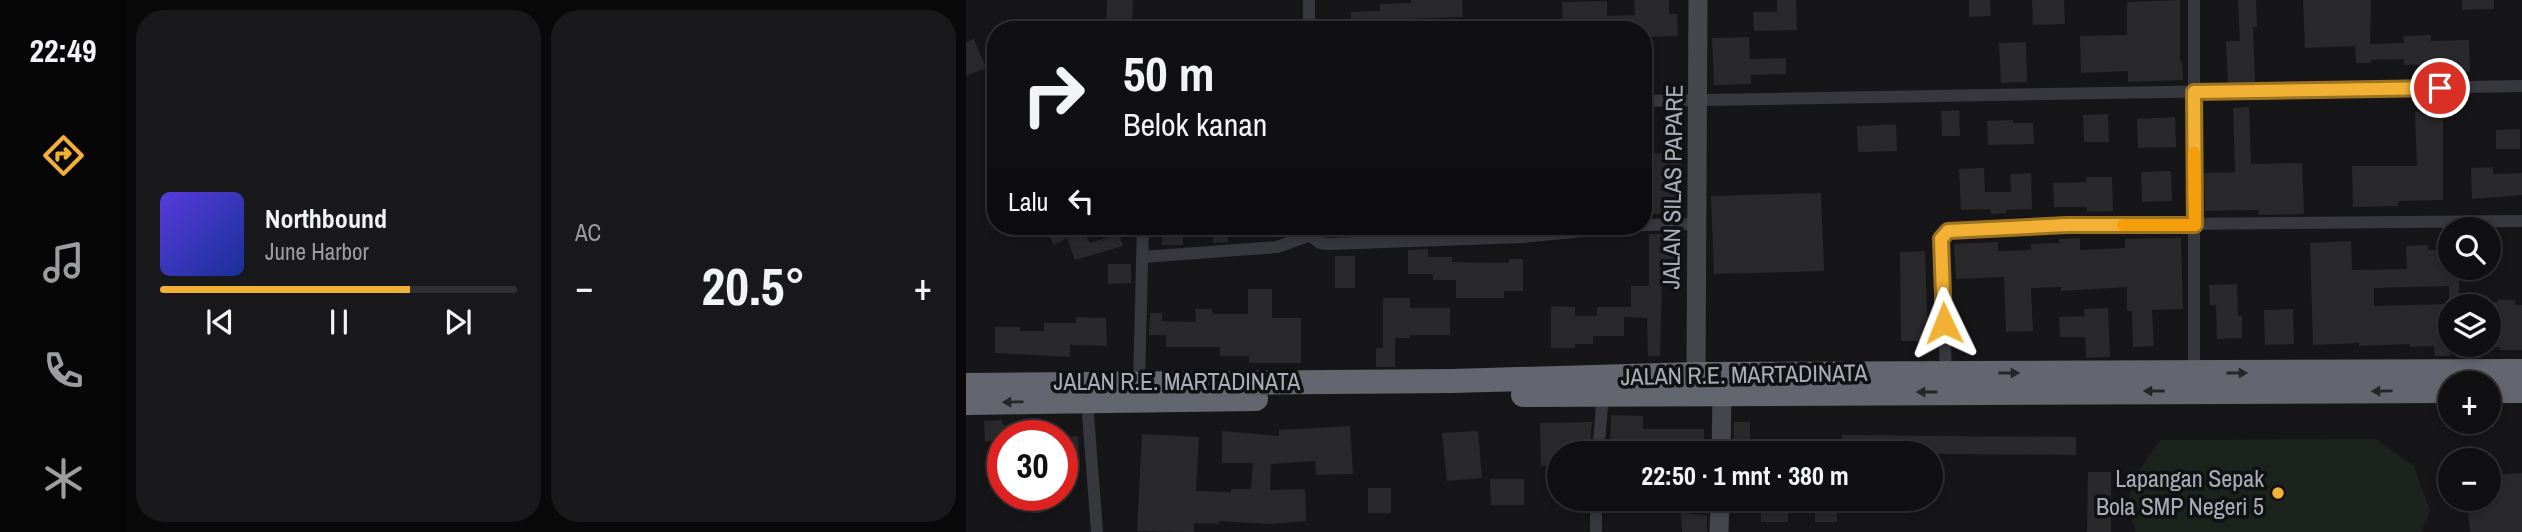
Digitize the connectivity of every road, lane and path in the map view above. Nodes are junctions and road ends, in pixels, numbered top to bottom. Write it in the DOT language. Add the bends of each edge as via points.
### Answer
graph roads {
  1 [pos="1309,0"];
  2 [pos="1698,0"];
  3 [pos="2194,0"];
  4 [pos="1309,21"];
  5 [pos="2522,86"];
  6 [pos="2194,92"];
  7 [pos="1652,101"];
  8 [pos="1698,101"];
  9 [pos="2522,221"];
  10 [pos="1696,224"];
  11 [pos="1652,225"];
  12 [pos="2195,225"];
  13 [pos="1143,235"];
  14 [pos="1302,235"];
  15 [pos="1314,235"];
  16 [pos="1543,235"];
  17 [pos="1143,257"];
  18 [pos="2522,370"];
  19 [pos="1946,373"];
  20 [pos="2194,373"];
  21 [pos="1696,374"];
  22 [pos="2501,374"];
  23 [pos="1139,382"];
  24 [pos="2438,384"];
  25 [pos="2438,384"];
  26 [pos="966,385"];
  27 [pos="1283,390"];
  28 [pos="2501,391"];
  29 [pos="2522,391"];
  30 [pos="1722,393"];
  31 [pos="1603,394"];
  32 [pos="1087,401"];
  33 [pos="966,403"];
  34 [pos="1599,441"];
  35 [pos="1721,441"];
  36 [pos="1595,511"];
  37 [pos="1720,511"];
  38 [pos="1097,532"];
  39 [pos="1596,532"];
  40 [pos="1720,532"];
  1 -- 4 [label="street"];
  2 -- 8 [label="street, JALAN SILAS PAPARE"];
  3 -- 6 [label="street"];
  5 -- 6 [label="street"];
  6 -- 8 [label="street"];
  6 -- 12 [label="street"];
  7 -- 8 [label="street"];
  8 -- 10 [label="street, JALAN SILAS PAPARE"];
  9 -- 12 [label="street"];
  10 -- 11 [label="street"];
  10 -- 21 [label="street, JALAN SILAS PAPARE"];
  12 -- 19 [label="street" via="2067,225 1944,233"];
  12 -- 20 [label="street"];
  13 -- 17 [label="street"];
  14 -- 17 [label="street" via="1277,247"];
  15 -- 16 [label="street" via="1321,243 1341,244"];
  17 -- 23 [label="street"];
  18 -- 22 [label="highway, JALAN R.E. MARTADINATA"];
  19 -- 20 [label="highway, JALAN R.E. MARTADINATA, one-way"];
  19 -- 21 [label="highway, JALAN R.E. MARTADINATA"];
  20 -- 24 [label="highway, JALAN R.E. MARTADINATA, one-way"];
  21 -- 27 [label="highway, JALAN R.E. MARTADINATA"];
  23 -- 26 [label="highway, JALAN R.E. MARTADINATA"];
  23 -- 27 [label="highway, JALAN R.E. MARTADINATA"];
  25 -- 30 [label="highway, JALAN R.E. MARTADINATA, one-way"];
  27 -- 31 [label="highway, JALAN R.E. MARTADINATA"];
  27 -- 32 [label="highway, JALAN R.E. MARTADINATA"];
  28 -- 29 [label="highway"];
  30 -- 31 [label="highway, JALAN R.E. MARTADINATA"];
  30 -- 35 [label="street"];
  31 -- 34 [label="street"];
  32 -- 33 [label="highway, JALAN R.E. MARTADINATA, one-way"];
  32 -- 38 [label="street"];
  36 -- 39 [label="street"];
  37 -- 40 [label="street"];
}
